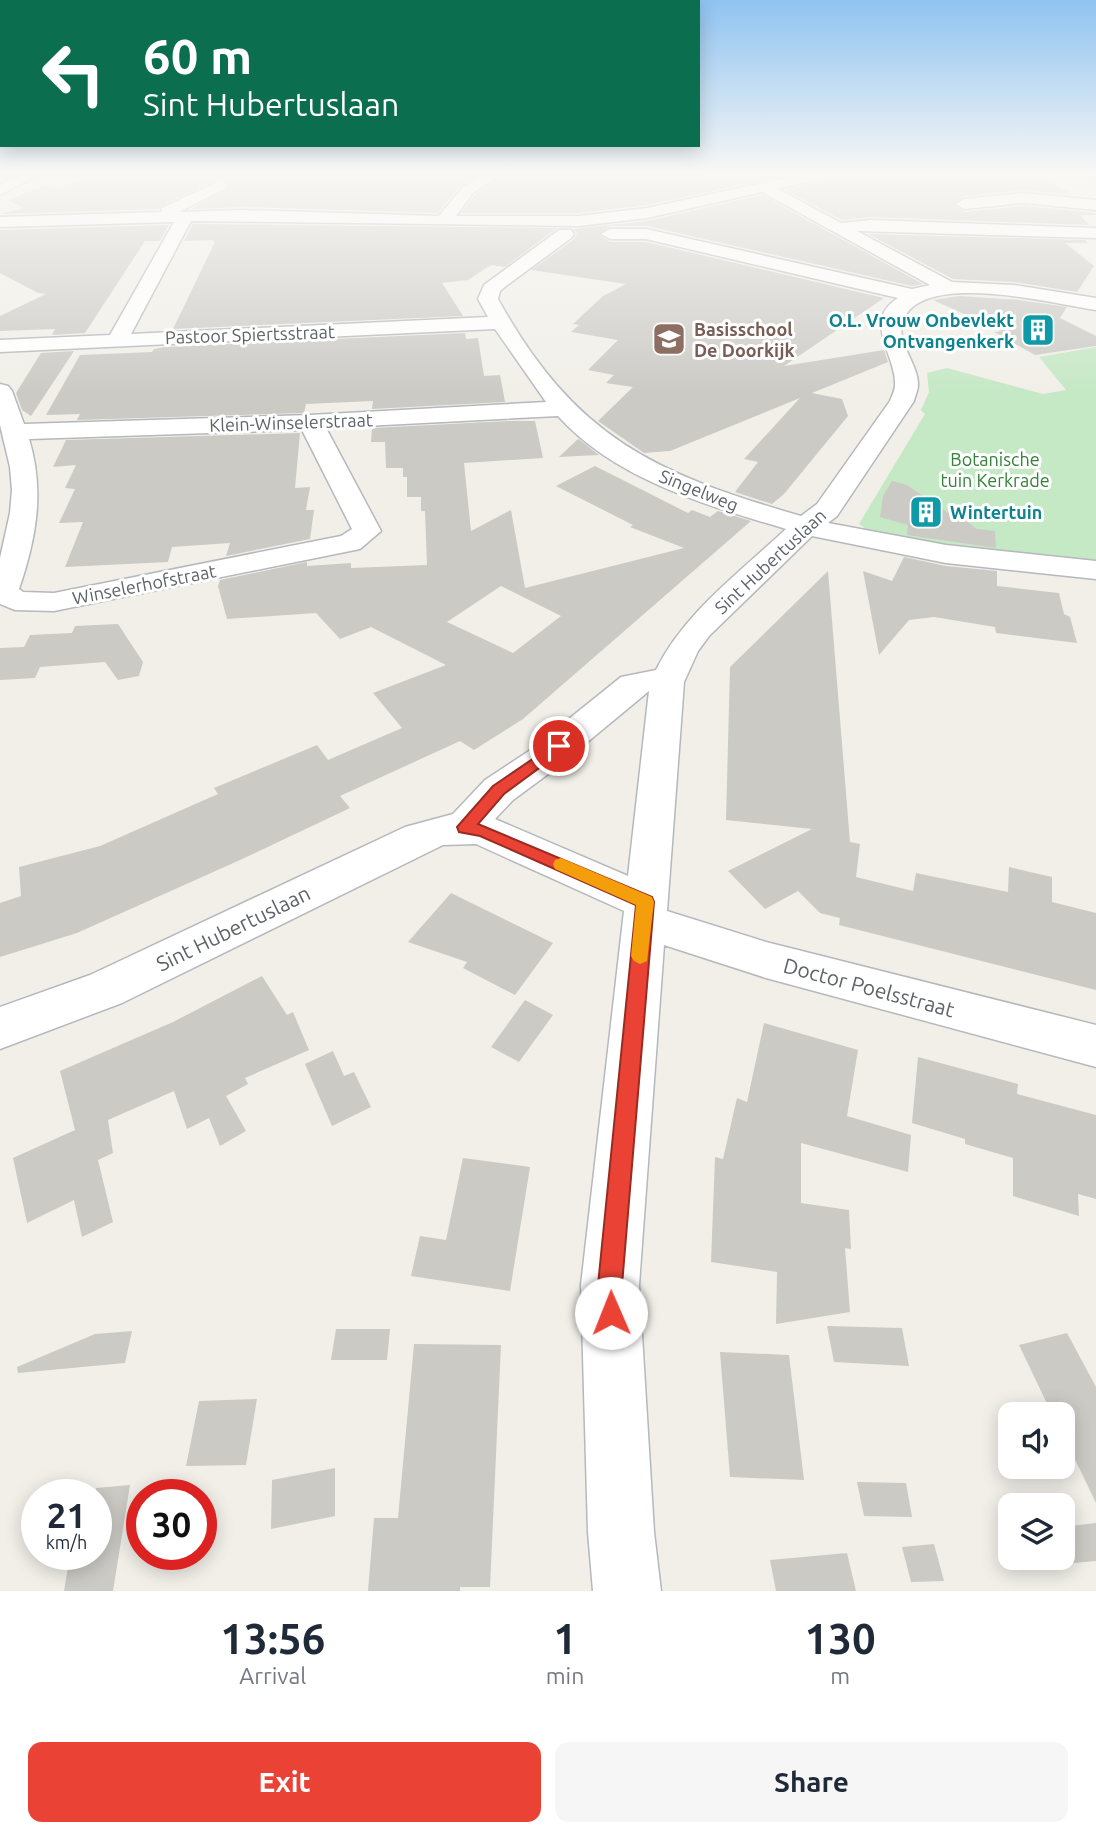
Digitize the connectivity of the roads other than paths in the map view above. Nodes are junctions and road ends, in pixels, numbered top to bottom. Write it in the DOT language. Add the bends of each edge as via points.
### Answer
graph roads {
  1 [pos="169,246"];
  2 [pos="542,246"];
  3 [pos="699,246"];
  4 [pos="871,246"];
  5 [pos="949,288"];
  6 [pos="916,296"];
  7 [pos="1096,304"];
  8 [pos="500,323"];
  9 [pos="118,339"];
  10 [pos="0,346"];
  11 [pos="0,391"];
  12 [pos="565,408"];
  13 [pos="310,422"];
  14 [pos="16,432"];
  15 [pos="806,526"];
  16 [pos="1096,570"];
  17 [pos="667,682"];
  18 [pos="465,827"];
  19 [pos="645,911"];
  20 [pos="0,1028"];
  21 [pos="1096,1046"];
  22 [pos="627,1591"];
  1 -- 9 [label="street"];
  2 -- 8 [label="street, Singelweg" via="491,289 488,299"];
  3 -- 6 [label="street"];
  4 -- 5 [label="street"];
  5 -- 6 [label="street"];
  5 -- 7 [label="street" via="995,287"];
  6 -- 15 [label="street, Sint Hubertuslaan" via="891,318 891,337 906,384 902,401 827,510"];
  8 -- 9 [label="street, Pastoor Spiertsstraat"];
  8 -- 12 [label="street, Singelweg"];
  9 -- 10 [label="street, Pastoor Spiertsstraat"];
  11 -- 14 [label="street, Winselerhofstraat"];
  12 -- 13 [label="street, Klein-Winselerstraat"];
  12 -- 15 [label="street, Singelweg" via="586,430 633,462 736,506"];
  13 -- 14 [label="street, Klein-Winselerstraat"];
  13 -- 14 [label="street, Winselerhofstraat" via="367,531 350,543 54,602 15,601 3,591 18,555 25,512 25,468"];
  15 -- 16 [label="street, Singelweg" via="980,558"];
  15 -- 17 [label="street, Sint Hubertuslaan" via="698,629"];
  17 -- 18 [label="street" via="649,680 633,685 499,790"];
  17 -- 19 [label="street, Sint Hubertuslaan"];
  18 -- 19 [label="street, Sint Hubertuslaan" via="483,830"];
  18 -- 20 [label="street, Sint Hubertuslaan" via="419,837 106,989"];
  19 -- 21 [label="street, Doctor Poelsstraat" via="766,960"];
  19 -- 22 [label="street" via="610,1285"];
}
